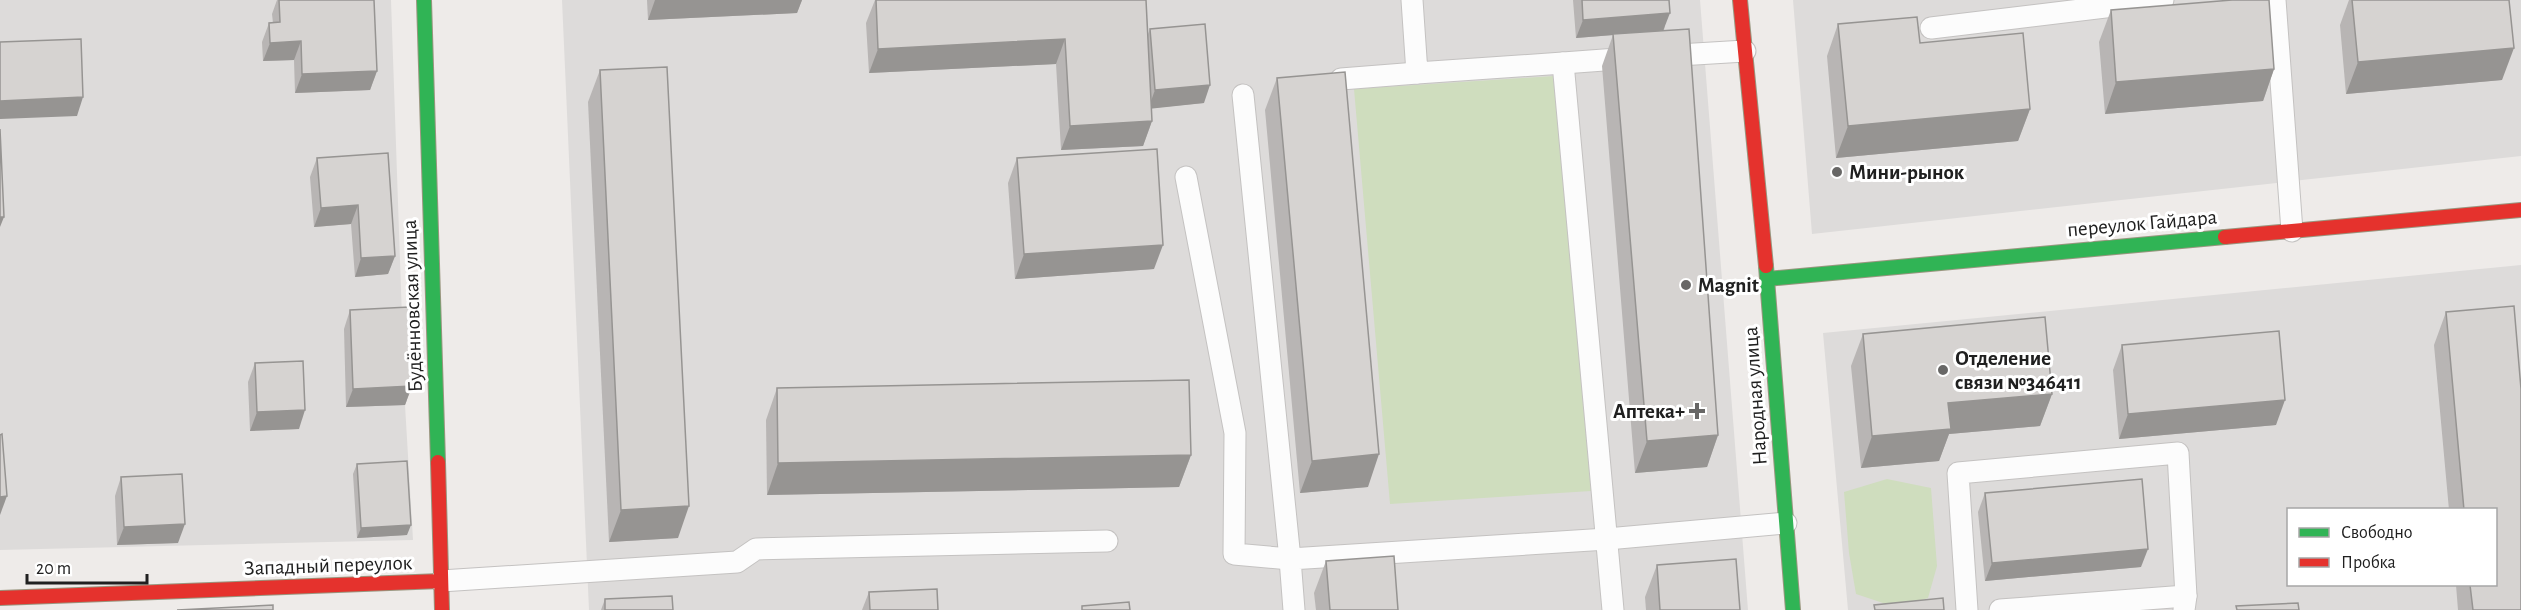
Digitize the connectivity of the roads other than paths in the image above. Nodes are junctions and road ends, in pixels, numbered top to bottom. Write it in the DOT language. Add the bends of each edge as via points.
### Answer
graph roads {
  1 [pos="424,0"];
  2 [pos="1412,0"];
  3 [pos="1740,0"];
  4 [pos="2163,0"];
  5 [pos="2275,0"];
  6 [pos="1930,28"];
  7 [pos="1745,51"];
  8 [pos="1563,63"];
  9 [pos="1417,74"];
  10 [pos="1341,79"];
  11 [pos="1243,95"];
  12 [pos="1186,177"];
  13 [pos="2521,210"];
  14 [pos="2292,231"];
  15 [pos="1767,279"];
  16 [pos="1786,523"];
  17 [pos="1608,538"];
  18 [pos="1107,542"];
  19 [pos="1290,559"];
  20 [pos="441,581"];
  21 [pos="0,598"];
  22 [pos="2185,603"];
  23 [pos="442,610"];
  24 [pos="1294,610"];
  25 [pos="1613,610"];
  26 [pos="1793,610"];
  27 [pos="1967,610"];
  28 [pos="2001,610"];
  1 -- 20 [label="street, Будённовская улица"];
  2 -- 9 [label="lane"];
  3 -- 7 [label="street, Народная улица"];
  4 -- 6 [label="lane"];
  5 -- 14 [label="lane"];
  7 -- 8 [label="lane"];
  7 -- 15 [label="street, Народная улица"];
  8 -- 9 [label="lane"];
  8 -- 17 [label="lane"];
  9 -- 10 [label="lane"];
  11 -- 19 [label="lane"];
  12 -- 19 [label="lane" via="1235,433 1234,554"];
  13 -- 14 [label="street, переулок Гайдара"];
  14 -- 15 [label="street, переулок Гайдара"];
  15 -- 16 [label="street, Народная улица"];
  16 -- 17 [label="lane"];
  16 -- 26 [label="street, Народная улица"];
  17 -- 19 [label="lane"];
  17 -- 25 [label="lane"];
  18 -- 20 [label="lane" via="756,549 737,562"];
  19 -- 24 [label="lane"];
  20 -- 21 [label="street, Западный переулок"];
  20 -- 23 [label="street, Будённовская улица"];
  22 -- 27 [label="lane" via="2178,453 1958,473"];
  22 -- 28 [label="lane"];
}
